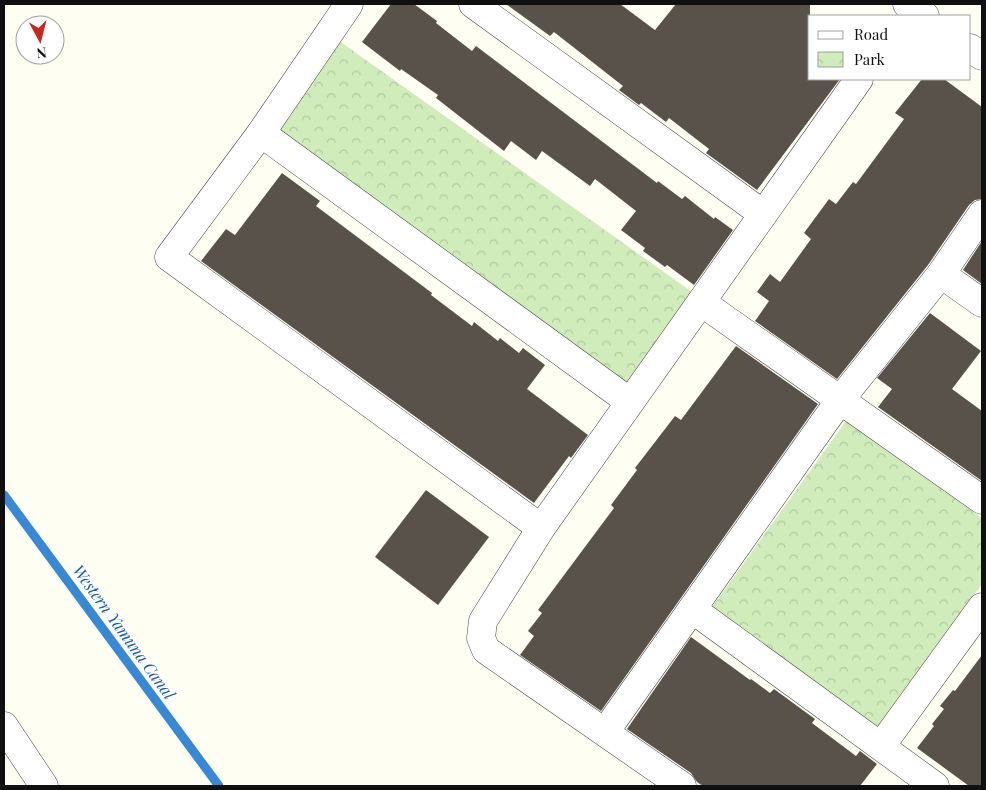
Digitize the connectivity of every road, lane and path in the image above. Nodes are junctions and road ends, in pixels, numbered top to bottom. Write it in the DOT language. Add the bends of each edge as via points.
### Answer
graph roads {
  1 [pos="349,4"];
  2 [pos="473,4"];
  3 [pos="971,49"];
  4 [pos="982,56"];
  5 [pos="858,80"];
  6 [pos="261,133"];
  7 [pos="763,214"];
  8 [pos="982,214"];
  9 [pos="940,274"];
  10 [pos="701,302"];
  11 [pos="982,303"];
  12 [pos="840,400"];
  13 [pos="630,402"];
  14 [pos="982,500"];
  15 [pos="541,528"];
  16 [pos="982,607"];
  17 [pos="692,609"];
  18 [pos="4,726"];
  19 [pos="605,732"];
  20 [pos="881,746"];
  21 [pos="44,786"];
  22 [pos="682,786"];
  23 [pos="935,786"];
  1 -- 6 [label="street"];
  2 -- 7 [label="street"];
  3 -- 4 [label="street"];
  5 -- 7 [label="street"];
  6 -- 13 [label="street"];
  6 -- 15 [label="street" via="169,257"];
  7 -- 10 [label="street"];
  8 -- 9 [label="street"];
  9 -- 11 [label="street"];
  9 -- 12 [label="street"];
  10 -- 12 [label="street"];
  10 -- 13 [label="street"];
  12 -- 14 [label="street"];
  12 -- 17 [label="street"];
  13 -- 15 [label="street"];
  15 -- 19 [label="street" via="482,621 481,638 486,650"];
  16 -- 20 [label="street"];
  17 -- 19 [label="street"];
  17 -- 20 [label="street"];
  18 -- 21 [label="street"];
  19 -- 22 [label="street"];
  20 -- 23 [label="street"];
}
